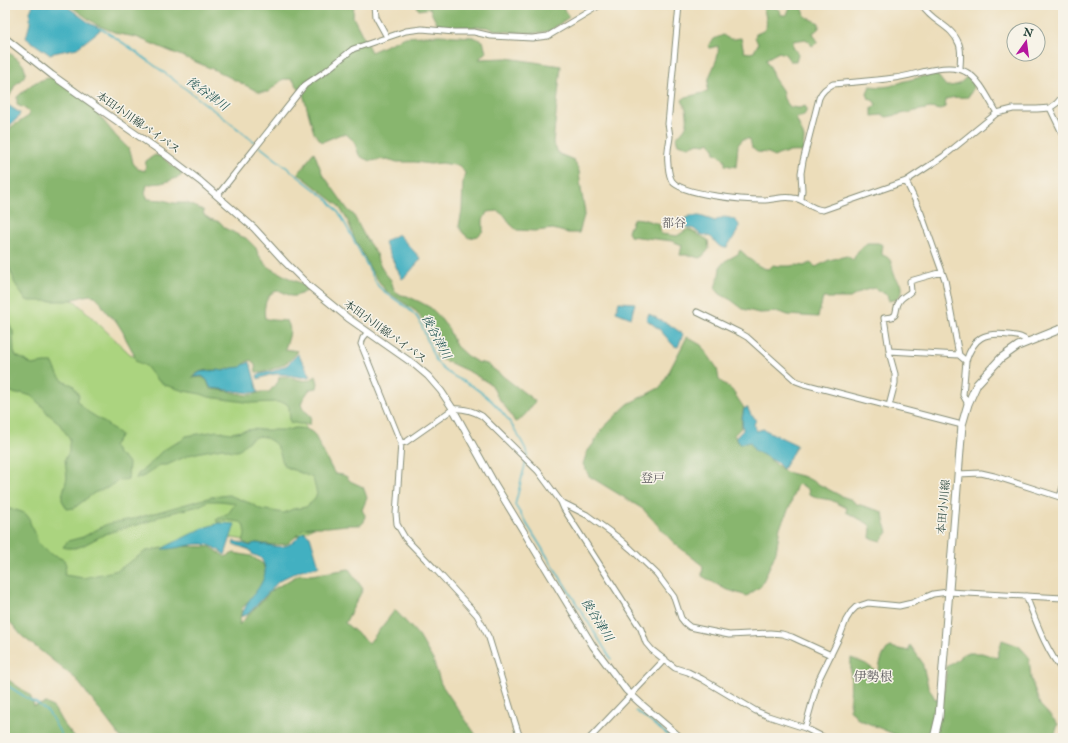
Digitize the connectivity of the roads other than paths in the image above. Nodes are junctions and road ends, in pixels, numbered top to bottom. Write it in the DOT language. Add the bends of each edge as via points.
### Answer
graph roads {
  1 [pos="375,5"];
  2 [pos="600,5"];
  3 [pos="679,5"];
  4 [pos="922,5"];
  5 [pos="387,37"];
  6 [pos="5,38"];
  7 [pos="960,69"];
  8 [pos="1063,96"];
  9 [pos="1050,108"];
  10 [pos="997,113"];
  11 [pos="1063,135"];
  12 [pos="906,181"];
  13 [pos="217,196"];
  14 [pos="801,199"];
  15 [pos="942,272"];
  16 [pos="697,312"];
  17 [pos="1063,328"];
  18 [pos="368,332"];
  19 [pos="1028,342"];
  20 [pos="889,351"];
  21 [pos="959,355"];
  22 [pos="966,361"];
  23 [pos="968,404"];
  24 [pos="889,406"];
  25 [pos="453,409"];
  26 [pos="962,425"];
  27 [pos="401,444"];
  28 [pos="958,474"];
  29 [pos="1063,487"];
  30 [pos="1062,497"];
  31 [pos="561,502"];
  32 [pos="948,592"];
  33 [pos="1026,596"];
  34 [pos="1063,598"];
  35 [pos="831,655"];
  36 [pos="664,660"];
  37 [pos="1063,671"];
  38 [pos="631,695"];
  39 [pos="805,728"];
  40 [pos="521,738"];
  41 [pos="590,738"];
  42 [pos="681,738"];
  43 [pos="825,738"];
  44 [pos="934,738"];
  1 -- 5 [label="street" via="376,17"];
  2 -- 5 [label="street" via="548,36 491,36 474,32 422,29"];
  3 -- 14 [label="street" via="668,124 670,136 667,153 671,179 683,188 714,196 763,200 791,197"];
  4 -- 7 [label="street" via="929,15 950,30 959,43"];
  5 -- 13 [label="street" via="353,49 304,85"];
  6 -- 13 [label="street, 本田小川線バイパス" via="58,79 175,161"];
  7 -- 10 [label="street" via="978,82"];
  7 -- 14 [label="street" via="947,68 896,78 833,84 827,87 819,98 803,161"];
  8 -- 9 [label="street"];
  9 -- 10 [label="street" via="1012,108"];
  9 -- 11 [label="street"];
  10 -- 12 [label="street" via="944,156"];
  12 -- 14 [label="street" via="823,210 811,208"];
  12 -- 15 [label="street" via="921,213"];
  13 -- 18 [label="street, 本田小川線バイパス" via="254,228 309,286"];
  15 -- 20 [label="street" via="910,281 911,291 900,300 895,315 884,318"];
  15 -- 21 [label="street"];
  16 -- 24 [label="street" via="747,337 796,381"];
  17 -- 19 [label="main road, 本田小川線"];
  18 -- 25 [label="street, 本田小川線バイパス" via="428,376"];
  18 -- 27 [label="street" via="361,344"];
  19 -- 22 [label="street" via="1018,336 989,335 974,344"];
  19 -- 23 [label="main road, 本田小川線" via="1001,358 977,384"];
  20 -- 21 [label="street"];
  20 -- 24 [label="street" via="895,374"];
  21 -- 22 [label="street"];
  22 -- 23 [label="street" via="963,395"];
  23 -- 26 [label="main road, 本田小川線"];
  24 -- 26 [label="street"];
  25 -- 27 [label="street"];
  25 -- 31 [label="street" via="461,408 482,416 538,471"];
  25 -- 38 [label="street, 本田小川線バイパス" via="493,481 593,646"];
  26 -- 28 [label="main road, 本田小川線"];
  27 -- 40 [label="street" via="397,524 405,538 477,615 489,638"];
  28 -- 30 [label="street" via="981,473"];
  28 -- 32 [label="main road, 本田小川線"];
  29 -- 30 [label="street"];
  31 -- 35 [label="street" via="598,523 653,570 674,598 681,618 690,627 729,635 782,634"];
  31 -- 36 [label="street" via="641,629 646,643"];
  32 -- 33 [label="street"];
  32 -- 35 [label="street" via="933,594 899,606 868,603 856,607 846,620"];
  32 -- 44 [label="main road, 本田小川線" via="939,717"];
  33 -- 34 [label="street"];
  33 -- 37 [label="street" via="1049,649"];
  35 -- 39 [label="street" via="818,681"];
  36 -- 38 [label="street"];
  36 -- 39 [label="street" via="768,716"];
  38 -- 41 [label="street"];
  38 -- 42 [label="street, 本田小川線バイパス"];
  39 -- 43 [label="street"];
}
